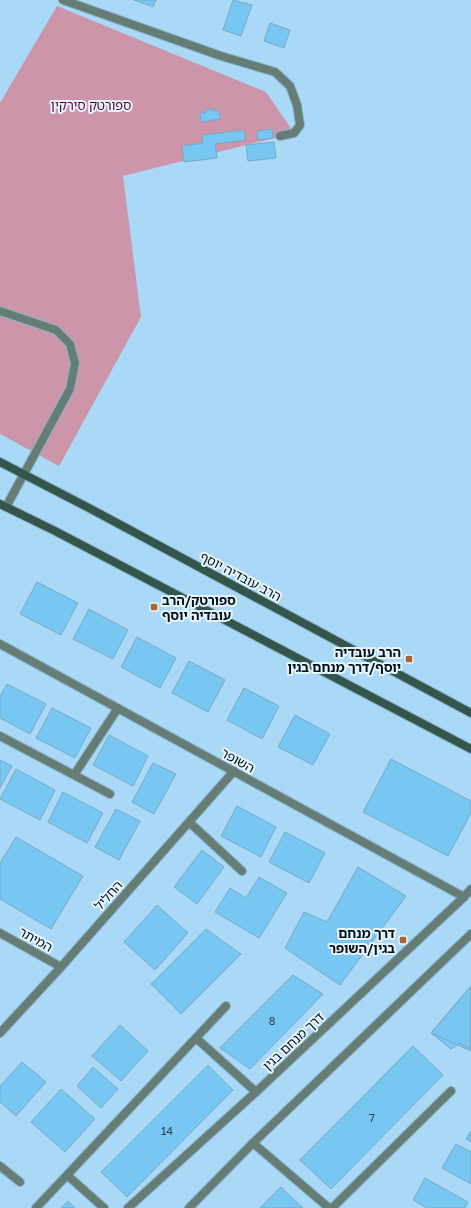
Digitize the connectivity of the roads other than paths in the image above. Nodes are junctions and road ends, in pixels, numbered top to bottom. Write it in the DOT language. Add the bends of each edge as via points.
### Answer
graph roads {
  1 [pos="62,0"];
  2 [pos="280,136"];
  3 [pos="0,310"];
  4 [pos="0,462"];
  5 [pos="24,474"];
  6 [pos="3,505"];
  7 [pos="0,644"];
  8 [pos="118,708"];
  9 [pos="471,712"];
  10 [pos="0,736"];
  11 [pos="471,749"];
  12 [pos="234,771"];
  13 [pos="74,775"];
  14 [pos="110,794"];
  15 [pos="189,822"];
  16 [pos="242,872"];
  17 [pos="471,889"];
  18 [pos="464,896"];
  19 [pos="0,933"];
  20 [pos="471,934"];
  21 [pos="61,966"];
  22 [pos="226,1006"];
  23 [pos="0,1033"];
  24 [pos="196,1038"];
  25 [pos="451,1091"];
  26 [pos="256,1092"];
  27 [pos="253,1143"];
  28 [pos="0,1166"];
  29 [pos="67,1175"];
  30 [pos="20,1182"];
  31 [pos="36,1208"];
  32 [pos="104,1208"];
  33 [pos="128,1208"];
  34 [pos="189,1208"];
  35 [pos="330,1208"];
  1 -- 2 [label="street" via="275,72 290,86 297,105 300,125 294,133"];
  3 -- 5 [label="street" via="56,330 70,344 75,363 70,389"];
  4 -- 5 [label="main road, הרב עובדיה יוסף"];
  5 -- 6 [label="street"];
  5 -- 9 [label="main road, הרב עובדיה יוסף"];
  6 -- 11 [label="main road"];
  7 -- 8 [label="street, השופר"];
  8 -- 12 [label="street, השופר"];
  8 -- 13 [label="street"];
  10 -- 13 [label="street"];
  12 -- 15 [label="street, החליל"];
  12 -- 18 [label="street, השופר"];
  13 -- 14 [label="street"];
  15 -- 16 [label="street"];
  15 -- 21 [label="street, החליל"];
  17 -- 18 [label="street, דרך מנחם בגין"];
  18 -- 26 [label="street, דרך מנחם בגין"];
  19 -- 21 [label="street, המיתר"];
  20 -- 27 [label="street"];
  21 -- 23 [label="street, החליל"];
  22 -- 24 [label="street"];
  24 -- 26 [label="street"];
  24 -- 29 [label="street"];
  25 -- 35 [label="street"];
  26 -- 33 [label="street, דרך מנחם בגין"];
  27 -- 34 [label="street"];
  27 -- 35 [label="street"];
  28 -- 30 [label="street"];
  29 -- 31 [label="street"];
  29 -- 32 [label="street"];
}
